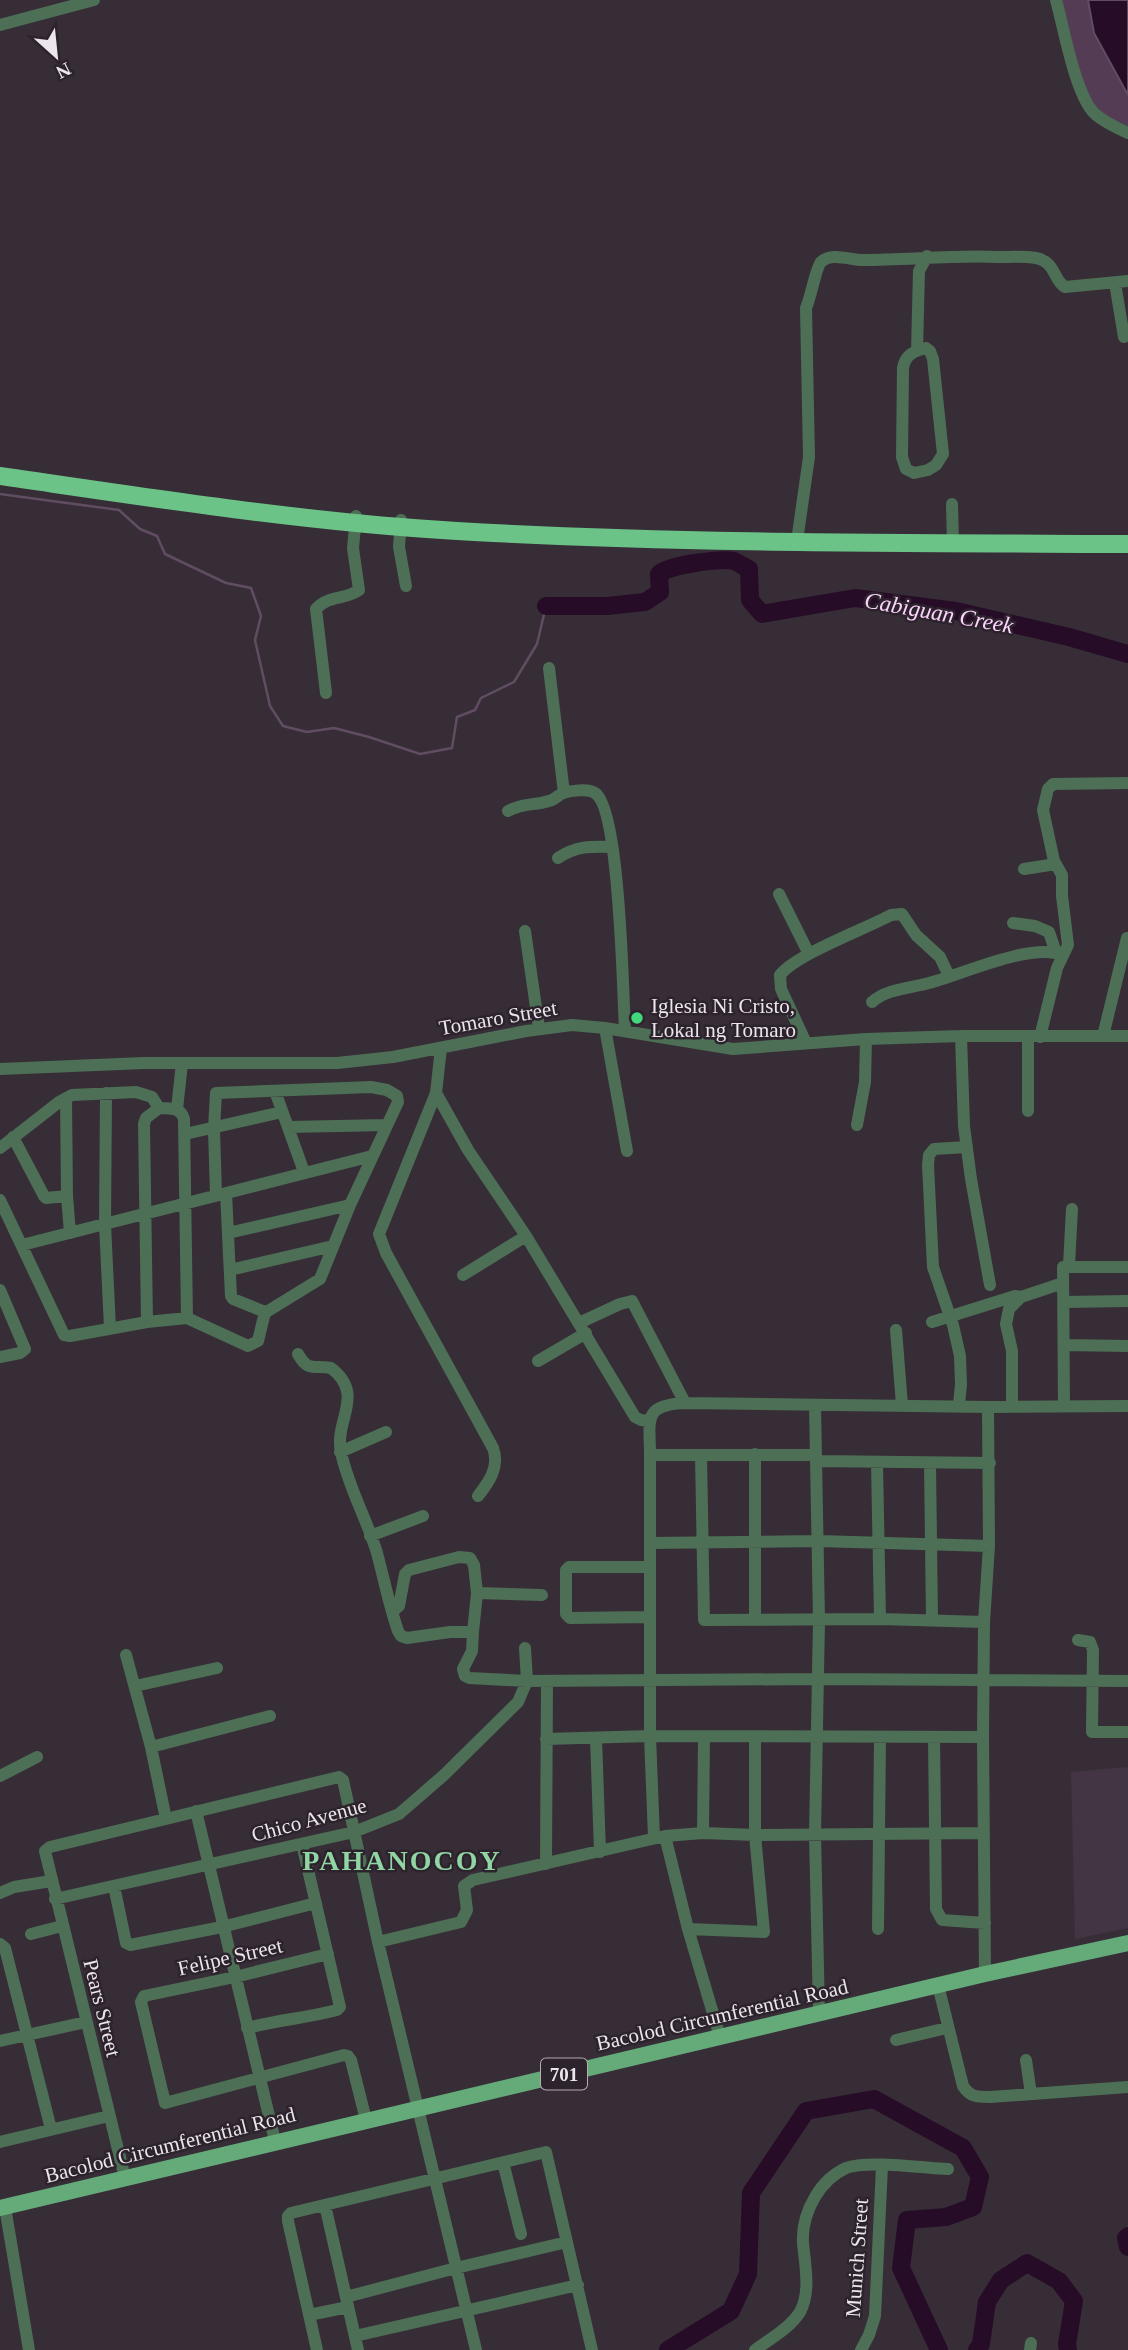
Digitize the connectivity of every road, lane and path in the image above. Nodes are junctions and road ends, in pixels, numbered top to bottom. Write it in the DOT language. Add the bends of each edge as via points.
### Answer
graph roads {
  1 [pos="93,0"];
  2 [pos="1056,0"];
  3 [pos="0,25"];
  4 [pos="1128,133"];
  5 [pos="927,256"];
  6 [pos="1121,282"];
  7 [pos="1124,337"];
  8 [pos="917,351"];
  9 [pos="0,468"];
  10 [pos="0,475"];
  11 [pos="32,477"];
  12 [pos="952,504"];
  13 [pos="356,519"];
  14 [pos="401,523"];
  15 [pos="797,537"];
  16 [pos="1128,537"];
  17 [pos="953,539"];
  18 [pos="1128,544"];
  19 [pos="405,586"];
  20 [pos="549,668"];
  21 [pos="326,693"];
  22 [pos="1128,783"];
  23 [pos="564,793"];
  24 [pos="508,811"];
  25 [pos="612,847"];
  26 [pos="558,858"];
  27 [pos="1056,864"];
  28 [pos="1024,869"];
  29 [pos="779,894"];
  30 [pos="1013,923"];
  31 [pos="525,931"];
  32 [pos="1127,938"];
  33 [pos="809,954"];
  34 [pos="1059,954"];
  35 [pos="949,976"];
  36 [pos="872,1002"];
  37 [pos="539,1028"];
  38 [pos="605,1028"];
  39 [pos="625,1031"];
  40 [pos="961,1036"];
  41 [pos="1102,1036"];
  42 [pos="1128,1036"];
  43 [pos="1034,1037"];
  44 [pos="866,1039"];
  45 [pos="806,1043"];
  46 [pos="441,1048"];
  47 [pos="182,1063"];
  48 [pos="0,1069"];
  49 [pos="275,1091"];
  50 [pos="106,1093"];
  51 [pos="436,1093"];
  52 [pos="66,1098"];
  53 [pos="159,1108"];
  54 [pos="177,1109"];
  55 [pos="1028,1111"];
  56 [pos="282,1112"];
  57 [pos="387,1125"];
  58 [pos="857,1125"];
  59 [pos="288,1127"];
  60 [pos="214,1129"];
  61 [pos="185,1134"];
  62 [pos="13,1138"];
  63 [pos="967,1147"];
  64 [pos="0,1148"];
  65 [pos="627,1151"];
  66 [pos="372,1156"];
  67 [pos="304,1172"];
  68 [pos="221,1194"];
  69 [pos="67,1196"];
  70 [pos="0,1200"];
  71 [pos="186,1203"];
  72 [pos="350,1205"];
  73 [pos="1072,1209"];
  74 [pos="144,1213"];
  75 [pos="105,1224"];
  76 [pos="70,1233"];
  77 [pos="228,1233"];
  78 [pos="526,1236"];
  79 [pos="22,1245"];
  80 [pos="333,1246"];
  81 [pos="1069,1265"];
  82 [pos="1128,1267"];
  83 [pos="230,1270"];
  84 [pos="463,1275"];
  85 [pos="1063,1283"];
  86 [pos="990,1285"];
  87 [pos="0,1290"];
  88 [pos="1021,1297"];
  89 [pos="1128,1301"];
  90 [pos="1064,1302"];
  91 [pos="265,1312"];
  92 [pos="950,1317"];
  93 [pos="187,1318"];
  94 [pos="147,1322"];
  95 [pos="932,1322"];
  96 [pos="110,1328"];
  97 [pos="582,1328"];
  98 [pos="897,1330"];
  99 [pos="1064,1345"];
  100 [pos="1128,1346"];
  101 [pos="298,1354"];
  102 [pos="0,1357"];
  103 [pos="538,1361"];
  104 [pos="685,1403"];
  105 [pos="815,1405"];
  106 [pos="902,1405"];
  107 [pos="959,1405"];
  108 [pos="1012,1406"];
  109 [pos="1064,1406"];
  110 [pos="1128,1406"];
  111 [pos="988,1407"];
  112 [pos="650,1421"];
  113 [pos="386,1432"];
  114 [pos="340,1452"];
  115 [pos="755,1454"];
  116 [pos="650,1455"];
  117 [pos="701,1455"];
  118 [pos="816,1458"];
  119 [pos="877,1463"];
  120 [pos="930,1463"];
  121 [pos="990,1463"];
  122 [pos="478,1496"];
  123 [pos="423,1516"];
  124 [pos="370,1536"];
  125 [pos="818,1541"];
  126 [pos="878,1541"];
  127 [pos="754,1542"];
  128 [pos="931,1542"];
  129 [pos="650,1543"];
  130 [pos="702,1543"];
  131 [pos="989,1546"];
  132 [pos="650,1567"];
  133 [pos="477,1593"];
  134 [pos="542,1595"];
  135 [pos="392,1612"];
  136 [pos="650,1617"];
  137 [pos="880,1619"];
  138 [pos="755,1620"];
  139 [pos="818,1620"];
  140 [pos="932,1620"];
  141 [pos="984,1622"];
  142 [pos="473,1632"];
  143 [pos="1077,1640"];
  144 [pos="525,1648"];
  145 [pos="126,1655"];
  146 [pos="217,1668"];
  147 [pos="818,1679"];
  148 [pos="650,1680"];
  149 [pos="984,1680"];
  150 [pos="527,1681"];
  151 [pos="547,1681"];
  152 [pos="1128,1681"];
  153 [pos="1092,1682"];
  154 [pos="135,1686"];
  155 [pos="270,1716"];
  156 [pos="1128,1732"];
  157 [pos="650,1737"];
  158 [pos="880,1737"];
  159 [pos="934,1737"];
  160 [pos="983,1737"];
  161 [pos="596,1738"];
  162 [pos="704,1738"];
  163 [pos="755,1738"];
  164 [pos="816,1738"];
  165 [pos="546,1740"];
  166 [pos="151,1747"];
  167 [pos="37,1757"];
  168 [pos="0,1776"];
  169 [pos="196,1811"];
  170 [pos="166,1819"];
  171 [pos="354,1832"];
  172 [pos="703,1833"];
  173 [pos="934,1833"];
  174 [pos="983,1833"];
  175 [pos="815,1834"];
  176 [pos="879,1834"];
  177 [pos="755,1835"];
  178 [pos="659,1836"];
  179 [pos="302,1844"];
  180 [pos="600,1852"];
  181 [pos="546,1864"];
  182 [pos="208,1865"];
  183 [pos="51,1881"];
  184 [pos="114,1886"];
  185 [pos="0,1893"];
  186 [pos="55,1899"];
  187 [pos="316,1903"];
  188 [pos="985,1923"];
  189 [pos="62,1926"];
  190 [pos="222,1927"];
  191 [pos="688,1929"];
  192 [pos="878,1929"];
  193 [pos="31,1934"];
  194 [pos="378,1942"];
  195 [pos="1128,1943"];
  196 [pos="0,1944"];
  197 [pos="328,1954"];
  198 [pos="985,1974"];
  199 [pos="235,1977"];
  200 [pos="938,1985"];
  201 [pos="819,2013"];
  202 [pos="86,2022"];
  203 [pos="247,2028"];
  204 [pos="947,2028"];
  205 [pos="26,2035"];
  206 [pos="720,2037"];
  207 [pos="895,2040"];
  208 [pos="0,2041"];
  209 [pos="1026,2060"];
  210 [pos="259,2077"];
  211 [pos="1128,2087"];
  212 [pos="1031,2094"];
  213 [pos="418,2108"];
  214 [pos="110,2116"];
  215 [pos="366,2120"];
  216 [pos="51,2129"];
  217 [pos="275,2141"];
  218 [pos="0,2142"];
  219 [pos="503,2162"];
  220 [pos="882,2166"];
  221 [pos="948,2169"];
  222 [pos="434,2177"];
  223 [pos="125,2178"];
  224 [pos="325,2205"];
  225 [pos="2,2207"];
  226 [pos="521,2234"];
  227 [pos="567,2242"];
  228 [pos="456,2268"];
  229 [pos="578,2285"];
  230 [pos="347,2302"];
  231 [pos="465,2311"];
  232 [pos="309,2315"];
  233 [pos="355,2336"];
  234 [pos="29,2350"];
  235 [pos="317,2350"];
  236 [pos="358,2350"];
  237 [pos="475,2350"];
  238 [pos="592,2350"];
  239 [pos="755,2350"];
  240 [pos="861,2350"];
  1 -- 3 [label="street"];
  2 -- 4 [label="street" via="1086,102 1093,112"];
  5 -- 6 [label="street" via="1036,258 1051,266 1065,287"];
  5 -- 8 [label="street" via="919,271"];
  5 -- 15 [label="street" via="899,260 834,257 817,267 806,308 809,457"];
  6 -- 7 [label="street"];
  8 -- 8 [label="street" via="904,361 903,368 902,457 914,473 936,465 943,450 932,355 926,348"];
  9 -- 11 [label="highway"];
  10 -- 11 [label="highway"];
  11 -- 13 [label="highway" via="224,508"];
  12 -- 17 [label="street"];
  13 -- 14 [label="highway"];
  13 -- 21 [label="street" via="353,548 359,590 325,601 316,609"];
  14 -- 15 [label="highway" via="623,537"];
  14 -- 19 [label="street" via="399,547"];
  15 -- 17 [label="highway"];
  16 -- 17 [label="highway"];
  17 -- 18 [label="highway"];
  20 -- 23 [label="street"];
  22 -- 27 [label="street" via="1051,785 1042,810"];
  23 -- 24 [label="street"];
  23 -- 25 [label="street" via="592,791 598,795"];
  25 -- 26 [label="street" via="585,846"];
  25 -- 39 [label="street"];
  27 -- 28 [label="street"];
  27 -- 34 [label="street" via="1063,882 1068,945 1066,952"];
  29 -- 33 [label="street"];
  30 -- 34 [label="street" via="1049,932"];
  31 -- 37 [label="street"];
  32 -- 41 [label="street"];
  33 -- 35 [label="street" via="897,913 940,957"];
  33 -- 45 [label="street" via="780,975 781,989"];
  34 -- 35 [label="street" via="1022,956"];
  34 -- 43 [label="street"];
  35 -- 36 [label="street" via="880,995"];
  37 -- 38 [label="street, Tomaro Street"];
  37 -- 46 [label="street, Tomaro Street"];
  38 -- 39 [label="street, Tomaro Street"];
  38 -- 65 [label="street"];
  39 -- 45 [label="street, Tomaro Street" via="733,1049"];
  40 -- 43 [label="street, Tomaro Street"];
  40 -- 44 [label="street, Tomaro Street"];
  40 -- 63 [label="street"];
  41 -- 42 [label="street, Tomaro Street"];
  41 -- 43 [label="street, Tomaro Street"];
  43 -- 55 [label="street"];
  44 -- 45 [label="street, Tomaro Street"];
  44 -- 58 [label="street"];
  46 -- 47 [label="street, Tomaro Street" via="337,1063"];
  46 -- 51 [label="street"];
  47 -- 48 [label="street, Tomaro Street"];
  47 -- 54 [label="street"];
  49 -- 56 [label="street"];
  49 -- 57 [label="street" via="387,1090 398,1102"];
  49 -- 60 [label="street" via="216,1093"];
  50 -- 52 [label="street"];
  50 -- 53 [label="street" via="144,1094"];
  50 -- 75 [label="street"];
  51 -- 78 [label="street"];
  51 -- 122 [label="street" via="379,1234 496,1455 492,1475"];
  52 -- 62 [label="street"];
  52 -- 69 [label="street"];
  53 -- 54 [label="street"];
  53 -- 74 [label="street" via="144,1124"];
  54 -- 61 [label="street" via="183,1114"];
  56 -- 59 [label="street"];
  56 -- 60 [label="street"];
  57 -- 59 [label="street"];
  57 -- 66 [label="street"];
  59 -- 67 [label="street"];
  60 -- 61 [label="street"];
  60 -- 68 [label="street"];
  61 -- 71 [label="street"];
  62 -- 64 [label="street"];
  62 -- 69 [label="street" via="44,1196"];
  63 -- 86 [label="street"];
  63 -- 92 [label="street" via="940,1147 929,1155 933,1267"];
  66 -- 67 [label="street"];
  66 -- 72 [label="street"];
  67 -- 68 [label="street"];
  68 -- 71 [label="street"];
  68 -- 77 [label="street"];
  69 -- 76 [label="street"];
  70 -- 79 [label="street"];
  71 -- 74 [label="street"];
  71 -- 93 [label="street"];
  72 -- 77 [label="street"];
  72 -- 80 [label="street"];
  73 -- 81 [label="street"];
  74 -- 75 [label="street"];
  74 -- 94 [label="street"];
  75 -- 76 [label="street"];
  75 -- 96 [label="street"];
  76 -- 79 [label="street"];
  77 -- 83 [label="street"];
  78 -- 84 [label="street"];
  78 -- 97 [label="street"];
  79 -- 96 [label="street" via="64,1335"];
  80 -- 83 [label="street"];
  80 -- 91 [label="street" via="314,1285"];
  81 -- 82 [label="street"];
  81 -- 85 [label="street" via="1063,1267"];
  83 -- 91 [label="street" via="233,1299"];
  85 -- 88 [label="street"];
  85 -- 90 [label="street"];
  87 -- 102 [label="street" via="25,1349"];
  88 -- 92 [label="street"];
  88 -- 108 [label="street" via="1009,1309 1006,1324 1013,1351"];
  89 -- 90 [label="street"];
  90 -- 99 [label="street"];
  91 -- 93 [label="street" via="258,1341 248,1346"];
  92 -- 95 [label="street"];
  92 -- 107 [label="street" via="960,1356"];
  93 -- 94 [label="street"];
  94 -- 96 [label="street"];
  97 -- 103 [label="street"];
  97 -- 104 [label="street" via="632,1301"];
  97 -- 112 [label="street" via="635,1417"];
  98 -- 106 [label="street"];
  99 -- 100 [label="street"];
  99 -- 109 [label="street"];
  101 -- 114 [label="street" via="309,1367 331,1368 347,1388"];
  104 -- 105 [label="street"];
  104 -- 112 [label="street" via="655,1409"];
  105 -- 106 [label="street"];
  105 -- 118 [label="street"];
  106 -- 107 [label="street"];
  107 -- 111 [label="street"];
  108 -- 109 [label="street"];
  108 -- 111 [label="street"];
  109 -- 110 [label="street"];
  111 -- 121 [label="street"];
  112 -- 116 [label="street"];
  113 -- 114 [label="street"];
  114 -- 124 [label="street"];
  115 -- 117 [label="street"];
  115 -- 118 [label="street"];
  115 -- 127 [label="street"];
  116 -- 117 [label="street"];
  116 -- 129 [label="street"];
  117 -- 130 [label="street"];
  118 -- 119 [label="street"];
  118 -- 125 [label="street"];
  119 -- 120 [label="street"];
  119 -- 126 [label="street"];
  120 -- 121 [label="street"];
  120 -- 128 [label="street"];
  121 -- 131 [label="street"];
  123 -- 124 [label="street"];
  124 -- 135 [label="street"];
  125 -- 126 [label="street"];
  125 -- 127 [label="street"];
  125 -- 139 [label="street"];
  126 -- 128 [label="street"];
  126 -- 137 [label="street"];
  127 -- 130 [label="street"];
  127 -- 138 [label="street"];
  128 -- 131 [label="street"];
  128 -- 140 [label="street"];
  129 -- 130 [label="street"];
  129 -- 132 [label="street"];
  130 -- 138 [label="street" via="704,1620"];
  131 -- 141 [label="street"];
  132 -- 136 [label="street"];
  132 -- 136 [label="street" via="569,1567 565,1587 570,1618"];
  133 -- 134 [label="street"];
  133 -- 135 [label="street" via="474,1565 470,1558 459,1557 409,1570 400,1606"];
  133 -- 142 [label="street"];
  135 -- 142 [label="street" via="401,1636 407,1638"];
  136 -- 148 [label="street"];
  137 -- 139 [label="street"];
  137 -- 140 [label="street"];
  138 -- 139 [label="street"];
  139 -- 147 [label="street"];
  140 -- 141 [label="street"];
  141 -- 149 [label="street"];
  142 -- 150 [label="street" via="465,1676"];
  143 -- 153 [label="street" via="1093,1646"];
  144 -- 150 [label="street"];
  145 -- 154 [label="street"];
  146 -- 154 [label="street"];
  147 -- 148 [label="street"];
  147 -- 149 [label="street"];
  147 -- 164 [label="street"];
  148 -- 151 [label="street"];
  148 -- 157 [label="street"];
  149 -- 153 [label="street"];
  149 -- 160 [label="street"];
  150 -- 151 [label="street"];
  150 -- 171 [label="street, Chico Avenue" via="518,1702 444,1775 399,1814"];
  151 -- 165 [label="street"];
  152 -- 153 [label="street"];
  153 -- 156 [label="street" via="1091,1732"];
  154 -- 166 [label="street"];
  155 -- 166 [label="street"];
  157 -- 161 [label="street"];
  157 -- 162 [label="street"];
  157 -- 178 [label="street"];
  158 -- 159 [label="street"];
  158 -- 164 [label="street"];
  158 -- 176 [label="street"];
  159 -- 160 [label="street"];
  159 -- 173 [label="street"];
  160 -- 174 [label="street"];
  161 -- 165 [label="street"];
  161 -- 180 [label="street"];
  162 -- 163 [label="street"];
  162 -- 172 [label="street"];
  163 -- 164 [label="street"];
  163 -- 177 [label="street"];
  164 -- 175 [label="street"];
  165 -- 181 [label="street"];
  166 -- 170 [label="street"];
  167 -- 168 [label="street"];
  169 -- 170 [label="street"];
  169 -- 171 [label="street" via="339,1777"];
  169 -- 182 [label="street"];
  170 -- 183 [label="street, Pears Street" via="46,1848"];
  171 -- 179 [label="street, Chico Avenue"];
  171 -- 194 [label="street"];
  172 -- 177 [label="street"];
  172 -- 178 [label="street"];
  173 -- 174 [label="street"];
  173 -- 176 [label="street"];
  173 -- 188 [label="street" via="939,1916 942,1920"];
  174 -- 188 [label="street"];
  175 -- 176 [label="street"];
  175 -- 177 [label="street"];
  175 -- 201 [label="street"];
  176 -- 192 [label="street"];
  177 -- 191 [label="street" via="764,1932"];
  178 -- 180 [label="street"];
  178 -- 191 [label="street"];
  179 -- 182 [label="street, Chico Avenue"];
  179 -- 187 [label="street"];
  180 -- 181 [label="street"];
  181 -- 194 [label="street" via="468,1883 463,1890 466,1914 461,1922"];
  182 -- 184 [label="street, Chico Avenue"];
  182 -- 190 [label="street"];
  183 -- 185 [label="street"];
  183 -- 186 [label="street, Pears Street"];
  184 -- 186 [label="street, Chico Avenue"];
  184 -- 190 [label="street" via="130,1945"];
  186 -- 189 [label="street, Pears Street"];
  187 -- 190 [label="street"];
  187 -- 197 [label="street"];
  188 -- 198 [label="street"];
  189 -- 193 [label="street"];
  189 -- 202 [label="street, Pears Street"];
  190 -- 199 [label="street"];
  191 -- 206 [label="street"];
  194 -- 213 [label="street"];
  195 -- 198 [label="main road, Bacolod Circumferential Road / 701"];
  196 -- 205 [label="street" via="5,1948"];
  197 -- 199 [label="street, Felipe Street"];
  197 -- 203 [label="street" via="340,2004 337,2010"];
  198 -- 200 [label="main road, Bacolod Circumferential Road / 701"];
  199 -- 203 [label="street"];
  199 -- 210 [label="street, Felipe Street" via="142,1998 165,2103"];
  200 -- 201 [label="main road, Bacolod Circumferential Road / 701"];
  200 -- 204 [label="street"];
  201 -- 206 [label="main road, Bacolod Circumferential Road / 701"];
  202 -- 205 [label="street"];
  202 -- 214 [label="street, Pears Street"];
  203 -- 210 [label="street"];
  204 -- 207 [label="street"];
  204 -- 212 [label="street" via="968,2094"];
  205 -- 208 [label="street"];
  205 -- 216 [label="street"];
  206 -- 213 [label="main road, Bacolod Circumferential Road / 701"];
  209 -- 212 [label="street"];
  210 -- 215 [label="street" via="348,2056"];
  210 -- 217 [label="street"];
  211 -- 212 [label="street"];
  213 -- 215 [label="main road, Bacolod Circumferential Road / 701"];
  213 -- 222 [label="street"];
  214 -- 216 [label="street"];
  214 -- 223 [label="street, Pears Street"];
  215 -- 217 [label="main road, Bacolod Circumferential Road / 701"];
  216 -- 218 [label="street"];
  217 -- 223 [label="main road, Bacolod Circumferential Road / 701"];
  219 -- 222 [label="street"];
  219 -- 226 [label="street"];
  219 -- 227 [label="street" via="546,2152"];
  220 -- 221 [label="street"];
  220 -- 239 [label="street" via="843,2169 817,2193 802,2231 804,2303 789,2325"];
  220 -- 240 [label="street, Munich Street" via="875,2316"];
  222 -- 224 [label="street"];
  222 -- 228 [label="street"];
  223 -- 225 [label="main road, Bacolod Circumferential Road / 701"];
  224 -- 230 [label="street"];
  224 -- 232 [label="street" via="288,2216"];
  225 -- 234 [label="street"];
  227 -- 228 [label="street"];
  227 -- 229 [label="street"];
  228 -- 230 [label="street"];
  228 -- 231 [label="street"];
  229 -- 231 [label="street"];
  229 -- 238 [label="street"];
  230 -- 232 [label="street"];
  230 -- 233 [label="street"];
  231 -- 233 [label="street"];
  231 -- 237 [label="street"];
  232 -- 235 [label="street"];
  233 -- 236 [label="street"];
}
